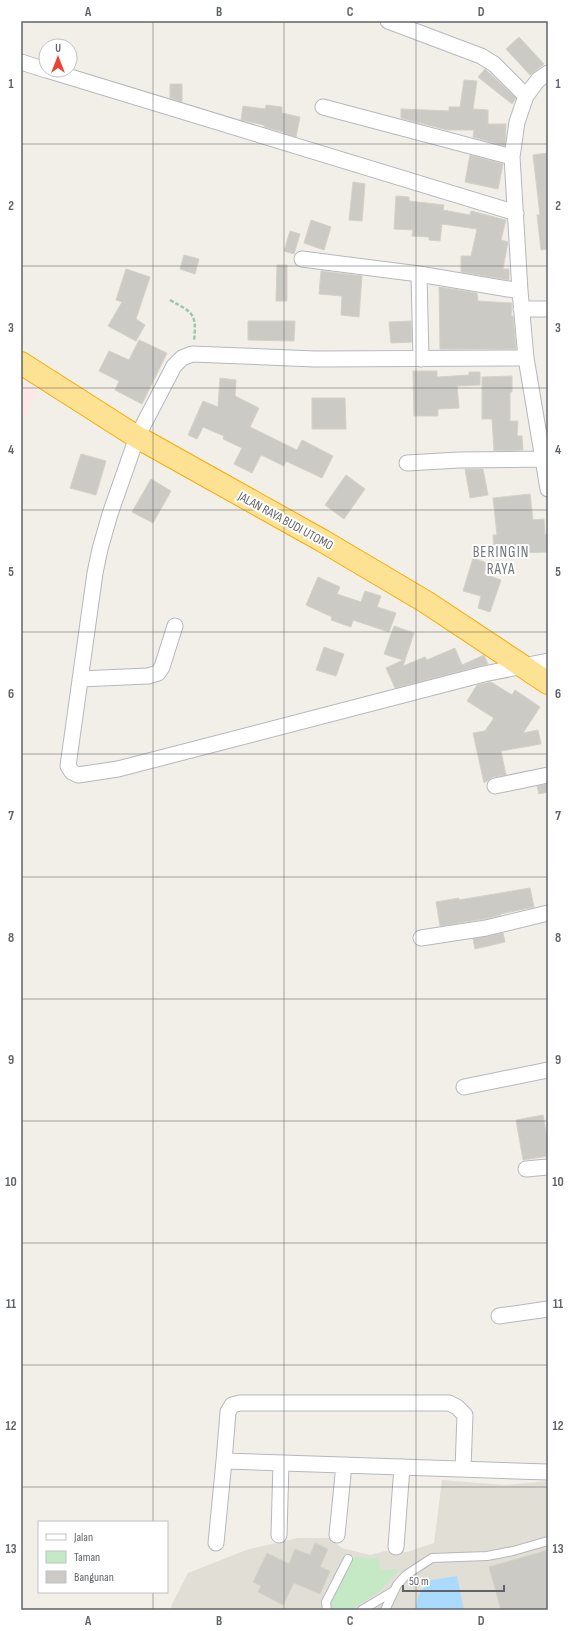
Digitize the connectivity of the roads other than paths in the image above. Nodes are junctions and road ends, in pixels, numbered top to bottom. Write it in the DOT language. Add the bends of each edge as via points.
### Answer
graph roads {
  1 [pos="388,21"];
  2 [pos="21,62"];
  3 [pos="38,67"];
  4 [pos="548,73"];
  5 [pos="72,78"];
  6 [pos="526,96"];
  7 [pos="323,107"];
  8 [pos="512,157"];
  9 [pos="516,213"];
  10 [pos="302,259"];
  11 [pos="418,274"];
  12 [pos="520,291"];
  13 [pos="521,309"];
  14 [pos="548,310"];
  15 [pos="526,358"];
  16 [pos="421,359"];
  17 [pos="22,366"];
  18 [pos="542,418"];
  19 [pos="137,437"];
  20 [pos="542,459"];
  21 [pos="407,463"];
  22 [pos="548,489"];
  23 [pos="175,626"];
  24 [pos="548,661"];
  25 [pos="521,666"];
  26 [pos="80,679"];
  27 [pos="548,683"];
  28 [pos="548,775"];
  29 [pos="495,786"];
  30 [pos="548,913"];
  31 [pos="421,938"];
  32 [pos="548,1070"];
  33 [pos="464,1087"];
  34 [pos="548,1167"];
  35 [pos="526,1170"];
  36 [pos="548,1309"];
  37 [pos="499,1316"];
  38 [pos="224,1461"];
  39 [pos="281,1463"];
  40 [pos="344,1465"];
  41 [pos="402,1467"];
  42 [pos="463,1470"];
  43 [pos="548,1472"];
  44 [pos="279,1535"];
  45 [pos="337,1535"];
  46 [pos="548,1541"];
  47 [pos="216,1543"];
  48 [pos="396,1547"];
  49 [pos="348,1559"];
  50 [pos="392,1592"];
  51 [pos="327,1610"];
  52 [pos="362,1610"];
  53 [pos="385,1610"];
  1 -- 6 [label="street" via="481,56 494,64"];
  2 -- 3 [label="street"];
  4 -- 6 [label="street" via="538,80"];
  5 -- 9 [label="street"];
  6 -- 8 [label="street" via="517,122"];
  7 -- 8 [label="street"];
  8 -- 9 [label="street"];
  9 -- 12 [label="street"];
  10 -- 11 [label="street"];
  11 -- 12 [label="street"];
  11 -- 16 [label="street"];
  12 -- 13 [label="street"];
  13 -- 14 [label="street"];
  13 -- 15 [label="street"];
  15 -- 16 [label="street"];
  15 -- 18 [label="street"];
  16 -- 19 [label="street" via="315,359 192,354 182,358 174,366"];
  17 -- 19 [label="highway, JALAN RAYA BUDI UTOMO"];
  18 -- 20 [label="street"];
  19 -- 25 [label="highway, JALAN RAYA BUDI UTOMO" via="323,540 426,602"];
  19 -- 26 [label="street" via="100,548"];
  20 -- 21 [label="street"];
  20 -- 22 [label="street"];
  23 -- 26 [label="street" via="158,673 148,676"];
  24 -- 25 [label="street"];
  25 -- 26 [label="street" via="118,769 78,775 68,766"];
  25 -- 27 [label="highway, JALAN RAYA BUDI UTOMO"];
  28 -- 29 [label="street"];
  30 -- 31 [label="street" via="486,928"];
  32 -- 33 [label="street"];
  34 -- 35 [label="street"];
  36 -- 37 [label="street"];
  38 -- 39 [label="street"];
  38 -- 42 [label="street" via="228,1412 232,1405 449,1403 465,1415"];
  38 -- 47 [label="street"];
  39 -- 40 [label="street"];
  39 -- 44 [label="street"];
  40 -- 41 [label="street"];
  40 -- 45 [label="street"];
  41 -- 42 [label="street"];
  41 -- 48 [label="street"];
  42 -- 43 [label="street"];
  46 -- 50 [label="lane" via="487,1556 432,1558 406,1575"];
  49 -- 51 [label="lane" via="326,1602"];
  50 -- 52 [label="lane"];
  50 -- 53 [label="lane"];
}
